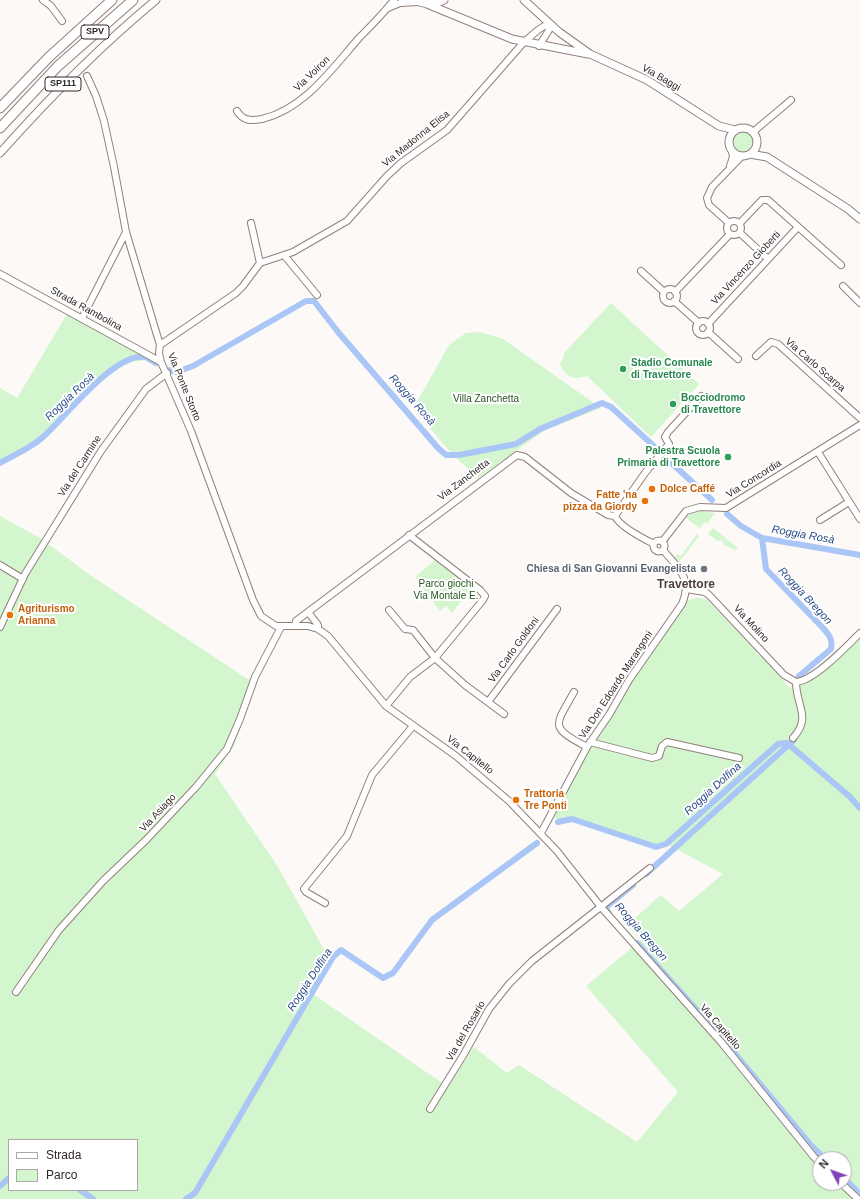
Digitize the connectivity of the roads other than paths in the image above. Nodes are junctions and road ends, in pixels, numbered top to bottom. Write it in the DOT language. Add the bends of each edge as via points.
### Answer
graph roads {
  1 [pos="43,0"];
  2 [pos="112,0"];
  3 [pos="133,0"];
  4 [pos="156,0"];
  5 [pos="394,0"];
  6 [pos="444,0"];
  7 [pos="524,0"];
  8 [pos="421,2"];
  9 [pos="387,9"];
  10 [pos="62,22"];
  11 [pos="549,23"];
  12 [pos="524,42"];
  13 [pos="540,46"];
  14 [pos="590,54"];
  15 [pos="87,76"];
  16 [pos="791,100"];
  17 [pos="0,108"];
  18 [pos="236,111"];
  19 [pos="719,126"];
  20 [pos="0,128"];
  21 [pos="735,130"];
  22 [pos="754,132"];
  23 [pos="729,139"];
  24 [pos="757,143"];
  25 [pos="732,151"];
  26 [pos="0,153"];
  27 [pos="746,155"];
  28 [pos="768,157"];
  29 [pos="730,167"];
  30 [pos="860,219"];
  31 [pos="251,223"];
  32 [pos="729,223"];
  33 [pos="740,223"];
  34 [pos="798,227"];
  35 [pos="126,232"];
  36 [pos="740,233"];
  37 [pos="730,234"];
  38 [pos="284,255"];
  39 [pos="768,259"];
  40 [pos="260,262"];
  41 [pos="840,265"];
  42 [pos="641,271"];
  43 [pos="0,274"];
  44 [pos="843,286"];
  45 [pos="664,292"];
  46 [pos="675,292"];
  47 [pos="317,295"];
  48 [pos="674,301"];
  49 [pos="860,303"];
  50 [pos="82,318"];
  51 [pos="699,323"];
  52 [pos="708,324"];
  53 [pos="708,332"];
  54 [pos="160,345"];
  55 [pos="756,356"];
  56 [pos="738,359"];
  57 [pos="161,362"];
  58 [pos="167,373"];
  59 [pos="701,396"];
  60 [pos="860,418"];
  61 [pos="860,425"];
  62 [pos="818,452"];
  63 [pos="849,502"];
  64 [pos="615,516"];
  65 [pos="860,519"];
  66 [pos="820,520"];
  67 [pos="409,535"];
  68 [pos="662,542"];
  69 [pos="654,544"];
  70 [pos="664,550"];
  71 [pos="0,565"];
  72 [pos="23,579"];
  73 [pos="686,589"];
  74 [pos="557,609"];
  75 [pos="389,610"];
  76 [pos="308,612"];
  77 [pos="281,626"];
  78 [pos="295,626"];
  79 [pos="0,627"];
  80 [pos="318,629"];
  81 [pos="860,633"];
  82 [pos="435,658"];
  83 [pos="796,682"];
  84 [pos="574,692"];
  85 [pos="488,702"];
  86 [pos="386,706"];
  87 [pos="504,714"];
  88 [pos="413,726"];
  89 [pos="793,738"];
  90 [pos="589,744"];
  91 [pos="739,758"];
  92 [pos="541,834"];
  93 [pos="650,868"];
  94 [pos="325,903"];
  95 [pos="601,908"];
  96 [pos="16,992"];
  97 [pos="430,1109"];
  98 [pos="812,1155"];
  99 [pos="850,1191"];
  100 [pos="858,1199"];
  1 -- 10 [label="street" via="51,6"];
  2 -- 17 [label="highway, SPV" via="54,52"];
  3 -- 20 [label="highway, SPV" via="58,66"];
  4 -- 26 [label="main road, SP111" via="102,45 46,101"];
  5 -- 9 [label="street, Via Voiron"];
  6 -- 8 [label="main road" via="435,4"];
  7 -- 11 [label="main road, Via Baggi"];
  8 -- 9 [label="street, Via Voiron" via="400,3"];
  8 -- 12 [label="main road, Via Baggi"];
  9 -- 18 [label="street, Via Voiron" via="326,76 292,105 278,114 251,121 241,117"];
  11 -- 12 [label="street, Via Madonna Elisa"];
  11 -- 13 [label="street" via="549,30"];
  11 -- 14 [label="main road, Via Baggi"];
  12 -- 13 [label="main road, Via Baggi"];
  12 -- 38 [label="street, Via Madonna Elisa" via="447,130 401,163 347,221"];
  13 -- 14 [label="main road, Via Baggi"];
  14 -- 19 [label="main road, Via Baggi" via="647,80"];
  15 -- 35 [label="street, Via Ponte Storto" via="104,120"];
  16 -- 22 [label="street"];
  19 -- 21 [label="main road, Via Baggi"];
  19 -- 23 [label="main road, Via Baggi"];
  21 -- 22 [label="main road, Via Baggi" via="742,127"];
  21 -- 23 [label="main road"];
  22 -- 24 [label="main road"];
  23 -- 25 [label="main road, Via Baggi"];
  24 -- 27 [label="main road" via="755,149"];
  24 -- 28 [label="main road"];
  25 -- 27 [label="main road"];
  25 -- 29 [label="street"];
  27 -- 28 [label="main road"];
  27 -- 29 [label="street"];
  28 -- 30 [label="main road"];
  29 -- 32 [label="street" via="706,198 709,205"];
  31 -- 40 [label="street"];
  32 -- 33 [label="street"];
  32 -- 37 [label="street" via="727,230"];
  33 -- 34 [label="street" via="765,198"];
  33 -- 36 [label="street"];
  34 -- 39 [label="street, Via Vincenzo Gioberti"];
  34 -- 41 [label="street"];
  35 -- 50 [label="street"];
  35 -- 54 [label="street, Via Ponte Storto"];
  36 -- 37 [label="street" via="736,236"];
  36 -- 39 [label="street"];
  37 -- 46 [label="street"];
  38 -- 40 [label="street, Via Madonna Elisa"];
  38 -- 47 [label="street"];
  39 -- 52 [label="street, Via Vincenzo Gioberti"];
  40 -- 54 [label="street" via="236,293"];
  42 -- 45 [label="street"];
  43 -- 50 [label="street, Strada Rambolina"];
  44 -- 49 [label="street"];
  45 -- 46 [label="street" via="670,289"];
  45 -- 48 [label="street" via="663,297 666,301"];
  46 -- 48 [label="street"];
  48 -- 51 [label="street"];
  50 -- 57 [label="street, Strada Rambolina"];
  51 -- 52 [label="street"];
  51 -- 53 [label="street" via="696,328 699,333"];
  52 -- 53 [label="street"];
  53 -- 56 [label="street"];
  54 -- 57 [label="street, Via Ponte Storto"];
  55 -- 60 [label="street, Via Carlo Scarpa" via="771,342 778,344"];
  57 -- 58 [label="street, Via Ponte Storto"];
  58 -- 72 [label="street, Via del Carmine" via="146,389 122,420"];
  58 -- 77 [label="street, Via Ponte Storto" via="256,608 270,623"];
  59 -- 64 [label="street" via="668,432 666,437 669,444"];
  61 -- 62 [label="street, Via Concordia"];
  62 -- 63 [label="street"];
  62 -- 68 [label="street, Via Concordia" via="726,508 700,507 686,511"];
  63 -- 65 [label="street"];
  63 -- 66 [label="street"];
  64 -- 67 [label="street, Via Zanchetta" via="608,515 571,493 525,457 517,455"];
  64 -- 69 [label="street, Via Zanchetta" via="618,521"];
  67 -- 76 [label="street, Via Zanchetta"];
  67 -- 82 [label="street" via="485,596"];
  68 -- 69 [label="street"];
  68 -- 70 [label="street" via="665,545"];
  69 -- 70 [label="street" via="656,551"];
  70 -- 73 [label="street" via="682,571"];
  71 -- 72 [label="street"];
  72 -- 79 [label="street, Via del Carmine"];
  73 -- 83 [label="street, Via Molino" via="709,595 784,675"];
  73 -- 90 [label="street, Via Don Edoardo Marangoni" via="682,604 629,680"];
  74 -- 85 [label="street, Via Carlo Goldoni"];
  75 -- 82 [label="street" via="405,630 412,630"];
  76 -- 78 [label="street, Via Zanchetta" via="296,621"];
  76 -- 80 [label="street, Via Capitello" via="318,625"];
  77 -- 78 [label="street, Via Ponte Storto"];
  77 -- 96 [label="street, Via Asiago" via="254,677 227,749 196,787 146,840 102,881 59,930"];
  78 -- 80 [label="street"];
  80 -- 86 [label="street, Via Capitello" via="328,636"];
  81 -- 83 [label="street" via="815,674 806,680"];
  82 -- 85 [label="street"];
  82 -- 86 [label="street" via="410,677"];
  83 -- 89 [label="street" via="803,720"];
  84 -- 90 [label="street" via="558,722 560,730 567,736"];
  85 -- 87 [label="street"];
  86 -- 88 [label="street, Via Capitello"];
  88 -- 92 [label="street, Via Capitello" via="483,778"];
  88 -- 94 [label="street" via="372,775 347,836 304,889"];
  90 -- 91 [label="street" via="652,758 659,756 662,746 667,742"];
  90 -- 92 [label="street, Via Don Edoardo Marangoni"];
  92 -- 95 [label="street, Via Capitello"];
  93 -- 95 [label="street"];
  95 -- 97 [label="street, Via del Rosario" via="532,961 509,984 489,1009"];
  95 -- 98 [label="street, Via Capitello" via="721,1042"];
  99 -- 100 [label="street"];
}
